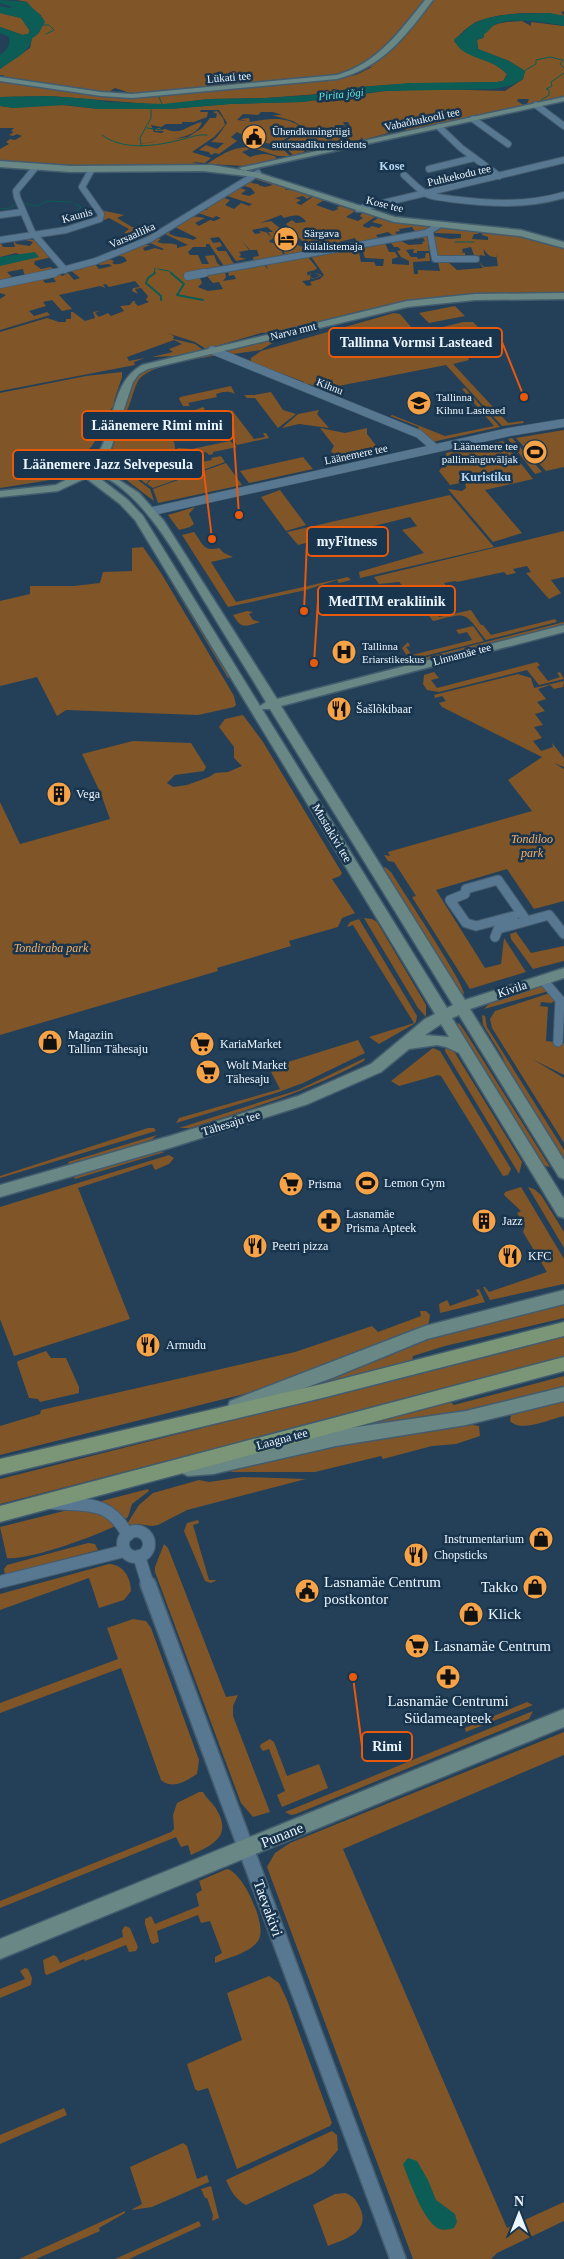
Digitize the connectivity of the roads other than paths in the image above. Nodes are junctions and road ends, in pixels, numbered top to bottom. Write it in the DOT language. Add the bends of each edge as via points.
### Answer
graph roads {
  1 [pos="429,0"];
  2 [pos="0,79"];
  3 [pos="564,99"];
  4 [pos="536,105"];
  5 [pos="473,119"];
  6 [pos="564,126"];
  7 [pos="439,127"];
  8 [pos="508,144"];
  9 [pos="474,158"];
  10 [pos="564,160"];
  11 [pos="0,164"];
  12 [pos="36,167"];
  13 [pos="203,168"];
  14 [pos="429,168"];
  15 [pos="92,169"];
  16 [pos="253,171"];
  17 [pos="404,175"];
  18 [pos="498,176"];
  19 [pos="425,193"];
  20 [pos="564,195"];
  21 [pos="358,209"];
  22 [pos="22,212"];
  23 [pos="0,215"];
  24 [pos="439,225"];
  25 [pos="430,232"];
  26 [pos="35,236"];
  27 [pos="0,240"];
  28 [pos="564,245"];
  29 [pos="476,259"];
  30 [pos="66,270"];
  31 [pos="188,276"];
  32 [pos="0,284"];
  33 [pos="564,296"];
  34 [pos="212,350"];
  35 [pos="114,419"];
  36 [pos="564,423"];
  37 [pos="435,448"];
  38 [pos="104,454"];
  39 [pos="87,469"];
  40 [pos="119,482"];
  41 [pos="101,484"];
  42 [pos="58,488"];
  43 [pos="0,493"];
  44 [pos="153,512"];
  45 [pos="145,529"];
  46 [pos="169,534"];
  47 [pos="564,628"];
  48 [pos="274,705"];
  49 [pos="255,708"];
  50 [pos="514,916"];
  51 [pos="526,920"];
  52 [pos="564,934"];
  53 [pos="495,937"];
  54 [pos="564,973"];
  55 [pos="543,980"];
  56 [pos="488,997"];
  57 [pos="461,1007"];
  58 [pos="444,1016"];
  59 [pos="481,1040"];
  60 [pos="558,1042"];
  61 [pos="403,1046"];
  62 [pos="466,1052"];
  63 [pos="564,1173"];
  64 [pos="0,1191"];
  65 [pos="564,1212"];
  66 [pos="563,1297"];
  67 [pos="564,1329"];
  68 [pos="564,1364"];
  69 [pos="564,1394"];
  70 [pos="203,1418"];
  71 [pos="0,1467"];
  72 [pos="166,1470"];
  73 [pos="44,1502"];
  74 [pos="0,1514"];
  75 [pos="128,1535"];
  76 [pos="132,1553"];
  77 [pos="0,1582"];
  78 [pos="564,1718"];
  79 [pos="246,1849"];
  80 [pos="0,1949"];
  81 [pos="398,2259"];
  1 -- 2 [label="main road, Lükati tee" via="378,60 360,71 337,77 132,96"];
  3 -- 4 [label="main road, Vabaõhukooli tee"];
  4 -- 5 [label="main road, Vabaõhukooli tee"];
  4 -- 6 [label="street"];
  5 -- 7 [label="main road, Vabaõhukooli tee"];
  5 -- 8 [label="street"];
  7 -- 9 [label="street"];
  7 -- 16 [label="main road, Vabaõhukooli tee" via="284,160"];
  9 -- 14 [label="street"];
  9 -- 18 [label="street"];
  10 -- 18 [label="street, Puhkekodu tee"];
  11 -- 12 [label="main road"];
  12 -- 15 [label="main road"];
  12 -- 22 [label="street" via="16,192"];
  13 -- 15 [label="main road"];
  13 -- 16 [label="main road"];
  13 -- 16 [label="main road"];
  15 -- 26 [label="street, Kaunis" via="82,187 101,218 89,224"];
  16 -- 21 [label="main road, Kose tee"];
  16 -- 30 [label="street, Varsaallika" via="190,217 141,244"];
  17 -- 19 [label="street"];
  18 -- 19 [label="street, Puhkekodu tee"];
  19 -- 20 [label="street" via="512,205 541,202"];
  19 -- 21 [label="street, Puhkekodu tee"];
  21 -- 24 [label="main road, Kose tee"];
  22 -- 23 [label="street"];
  22 -- 26 [label="street"];
  24 -- 25 [label="street"];
  24 -- 28 [label="main road, Kose tee" via="521,233"];
  25 -- 29 [label="street" via="435,259"];
  25 -- 31 [label="street"];
  26 -- 27 [label="street, Kaunis"];
  26 -- 30 [label="street"];
  30 -- 32 [label="street, Varsaallika"];
  33 -- 34 [label="main road, Narva mnt" via="475,297 422,302"];
  34 -- 35 [label="main road, Narva mnt" via="156,363 136,372 128,381"];
  34 -- 37 [label="street, Kihnu" via="419,434"];
  35 -- 38 [label="main road, Narva mnt"];
  35 -- 39 [label="main road, Narva mnt"];
  36 -- 37 [label="street, Läänemere tee"];
  37 -- 44 [label="street, Läänemere tee"];
  38 -- 39 [label="main road, Narva mnt"];
  38 -- 40 [label="main road" via="106,467"];
  39 -- 40 [label="main road, Mustakivi tee"];
  39 -- 41 [label="main road, Mustakivi tee"];
  39 -- 42 [label="main road, Narva mnt"];
  39 -- 43 [label="main road, Narva mnt" via="46,485"];
  40 -- 44 [label="main road, Mustakivi tee"];
  41 -- 42 [label="main road" via="86,482"];
  41 -- 45 [label="main road, Mustakivi tee" via="134,511"];
  42 -- 43 [label="main road, Narva mnt"];
  44 -- 46 [label="main road, Mustakivi tee"];
  45 -- 46 [label="main road" via="160,535"];
  45 -- 49 [label="main road, Mustakivi tee"];
  46 -- 48 [label="main road, Mustakivi tee"];
  47 -- 48 [label="main road, Linnamäe tee"];
  48 -- 49 [label="main road, Linnamäe tee"];
  48 -- 57 [label="main road, Mustakivi tee"];
  49 -- 58 [label="main road, Mustakivi tee"];
  50 -- 51 [label="street" via="476,926 466,923 450,900 465,894 466,889 498,880"];
  51 -- 52 [label="street" via="549,914"];
  51 -- 53 [label="street" via="498,929"];
  54 -- 55 [label="main road, Kivila"];
  55 -- 56 [label="main road, Kivila"];
  55 -- 60 [label="street" via="560,1000"];
  56 -- 57 [label="main road, Kivila"];
  56 -- 59 [label="main road" via="478,1011"];
  57 -- 58 [label="main road, Kivila"];
  57 -- 59 [label="main road, Mustakivi tee"];
  58 -- 61 [label="main road, Tähesaju tee" via="430,1023"];
  58 -- 62 [label="main road, Mustakivi tee"];
  59 -- 63 [label="main road, Mustakivi tee"];
  61 -- 62 [label="main road" via="440,1039"];
  61 -- 64 [label="main road, Tähesaju tee" via="376,1068 303,1100"];
  62 -- 65 [label="main road, Mustakivi tee"];
  66 -- 70 [label="main road" via="425,1333"];
  67 -- 70 [label="main road"];
  68 -- 72 [label="main road, Laagna tee"];
  69 -- 72 [label="main road" via="466,1418 311,1443 213,1466"];
  70 -- 71 [label="main road"];
  72 -- 73 [label="main road, Laagna tee"];
  73 -- 74 [label="main road, Laagna tee"];
  73 -- 75 [label="street" via="109,1511"];
  75 -- 76 [label="street" via="124,1540"];
  75 -- 76 [label="street" via="138,1532 147,1537 148,1548"];
  76 -- 77 [label="street"];
  76 -- 79 [label="street, Taevakivi" via="153,1599"];
  78 -- 79 [label="main road, Punane"];
  79 -- 80 [label="main road, Punane"];
  79 -- 81 [label="street, Taevakivi"];
}
